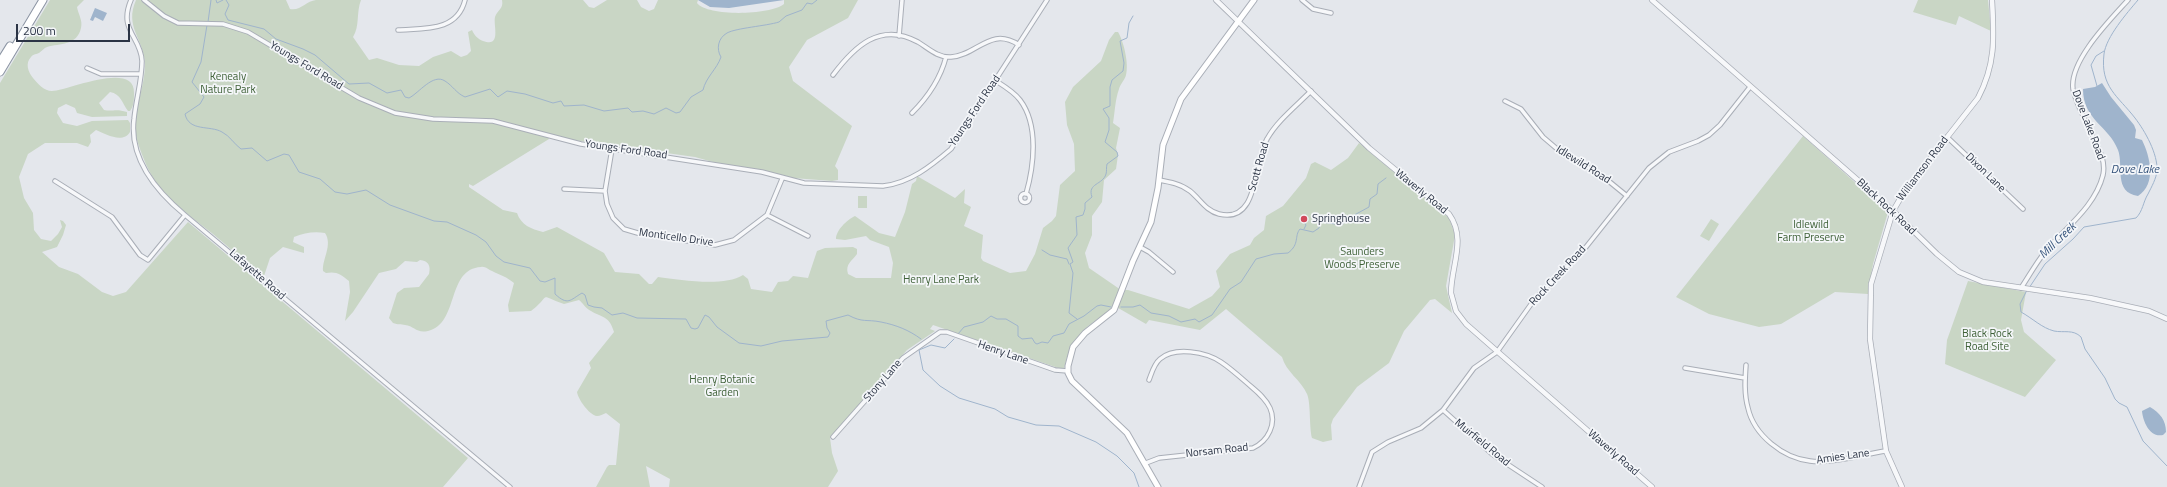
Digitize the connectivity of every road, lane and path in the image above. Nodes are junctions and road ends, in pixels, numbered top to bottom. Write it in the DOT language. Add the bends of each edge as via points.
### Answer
graph roads {
  1 [pos="38,0"];
  2 [pos="43,0"];
  3 [pos="131,0"];
  4 [pos="144,0"];
  5 [pos="465,0"];
  6 [pos="902,0"];
  7 [pos="1047,0"];
  8 [pos="1216,0"];
  9 [pos="1254,0"];
  10 [pos="1302,0"];
  11 [pos="1652,0"];
  12 [pos="1992,0"];
  13 [pos="2128,0"];
  14 [pos="1330,13"];
  15 [pos="1238,21"];
  16 [pos="398,30"];
  17 [pos="900,36"];
  18 [pos="1019,45"];
  19 [pos="946,57"];
  20 [pos="0,62"];
  21 [pos="87,68"];
  22 [pos="0,72"];
  23 [pos="141,74"];
  24 [pos="833,75"];
  25 [pos="996,81"];
  26 [pos="1750,87"];
  27 [pos="1311,91"];
  28 [pos="1505,101"];
  29 [pos="912,113"];
  30 [pos="1947,137"];
  31 [pos="612,149"];
  32 [pos="782,179"];
  33 [pos="1159,180"];
  34 [pos="55,181"];
  35 [pos="564,189"];
  36 [pos="605,191"];
  37 [pos="1026,194"];
  38 [pos="1627,196"];
  39 [pos="2023,209"];
  40 [pos="1893,211"];
  41 [pos="185,215"];
  42 [pos="767,215"];
  43 [pos="808,236"];
  44 [pos="1140,247"];
  45 [pos="1173,272"];
  46 [pos="2026,288"];
  47 [pos="2167,319"];
  48 [pos="940,332"];
  49 [pos="1497,352"];
  50 [pos="1746,365"];
  51 [pos="1685,368"];
  52 [pos="1068,371"];
  53 [pos="1745,378"];
  54 [pos="1149,380"];
  55 [pos="1443,410"];
  56 [pos="833,437"];
  57 [pos="1886,451"];
  58 [pos="1146,463"];
  59 [pos="510,487"];
  60 [pos="1158,487"];
  61 [pos="1359,487"];
  62 [pos="1542,487"];
  63 [pos="1652,487"];
  64 [pos="1902,487"];
  1 -- 20 [label="highway"];
  2 -- 22 [label="highway"];
  3 -- 23 [label="street, Lafayette Road" via="126,19 142,59"];
  4 -- 31 [label="street, Youngs Ford Road" via="174,22 226,24 248,32 359,98 395,113 433,119 493,121 555,138"];
  5 -- 16 [label="street" via="460,13 450,23 440,27"];
  6 -- 17 [label="street"];
  7 -- 18 [label="street, Youngs Ford Road"];
  8 -- 15 [label="street, Waverly Road"];
  9 -- 15 [label="main road"];
  10 -- 14 [label="street" via="1313,9"];
  11 -- 26 [label="street, Black Rock Road"];
  12 -- 30 [label="street, Williamson Road" via="1994,32 1990,73 1978,98"];
  13 -- 46 [label="street, Dove Lake Road" via="2098,36 2078,66 2074,77 2075,96 2102,157 2101,180 2071,227 2046,251"];
  15 -- 27 [label="street, Waverly Road"];
  15 -- 33 [label="main road" via="1181,99 1164,138"];
  17 -- 19 [label="street"];
  17 -- 24 [label="street" via="872,38 860,44"];
  18 -- 19 [label="street" via="1010,40 997,38 961,56"];
  18 -- 25 [label="street, Youngs Ford Road"];
  19 -- 29 [label="street" via="939,79 926,99"];
  21 -- 23 [label="street" via="101,74"];
  23 -- 41 [label="street, Lafayette Road" via="133,135 145,169 155,187"];
  25 -- 32 [label="street, Youngs Ford Road" via="951,149 913,177 883,186"];
  25 -- 37 [label="street" via="1021,101 1029,121 1033,142"];
  26 -- 38 [label="street, Rock Creek Road" via="1720,125 1698,141 1669,152 1659,159"];
  26 -- 40 [label="street, Black Rock Road"];
  27 -- 33 [label="street, Scott Road" via="1267,139 1250,199 1241,211 1230,215 1218,214 1187,189"];
  27 -- 49 [label="street, Waverly Road" via="1369,148 1438,203 1452,218 1458,232 1452,282 1453,302 1462,320"];
  28 -- 38 [label="street, Idlewild Road" via="1524,111 1544,137 1560,152 1600,174"];
  30 -- 39 [label="street, Dixon Lane"];
  30 -- 40 [label="street, Williamson Road" via="1904,192"];
  31 -- 32 [label="street, Youngs Ford Road" via="762,172"];
  31 -- 36 [label="street, Monticello Drive"];
  32 -- 42 [label="street"];
  33 -- 44 [label="main road" via="1151,222"];
  34 -- 41 [label="street" via="112,217 140,255 148,260"];
  35 -- 36 [label="street"];
  36 -- 42 [label="street, Monticello Drive" via="613,218 624,229 715,245 734,240"];
  38 -- 49 [label="street, Rock Creek Road" via="1586,247 1534,300"];
  40 -- 46 [label="street, Black Rock Road" via="1959,272 1983,282"];
  40 -- 57 [label="street, Williamson Road" via="1871,284 1870,308 1870,339"];
  41 -- 59 [label="street, Lafayette Road"];
  42 -- 43 [label="street"];
  44 -- 45 [label="street"];
  44 -- 52 [label="main road" via="1116,307 1110,315 1077,341 1069,356"];
  46 -- 47 [label="street, Black Rock Road" via="2090,298 2149,311"];
  48 -- 52 [label="street, Henry Lane" via="947,332 1055,370"];
  48 -- 56 [label="street, Stony Lane" via="903,358"];
  49 -- 55 [label="street, Rock Creek Road" via="1474,368"];
  49 -- 63 [label="street, Waverly Road"];
  50 -- 53 [label="street, Amies Lane"];
  51 -- 53 [label="street"];
  52 -- 58 [label="main road" via="1074,384 1127,433"];
  53 -- 57 [label="street, Amies Lane" via="1748,410 1752,418 1760,432 1784,454 1816,462"];
  54 -- 58 [label="street, Norsam Road" via="1155,365 1165,356 1176,352 1206,355 1229,368 1262,397 1269,405 1272,420 1271,430 1266,439 1253,448 1159,458"];
  55 -- 61 [label="street, Rock Creek Road" via="1421,428 1372,452"];
  55 -- 62 [label="street, Muirfield Road" via="1492,454"];
  57 -- 64 [label="street, Williamson Road"];
  58 -- 60 [label="main road"];
}
